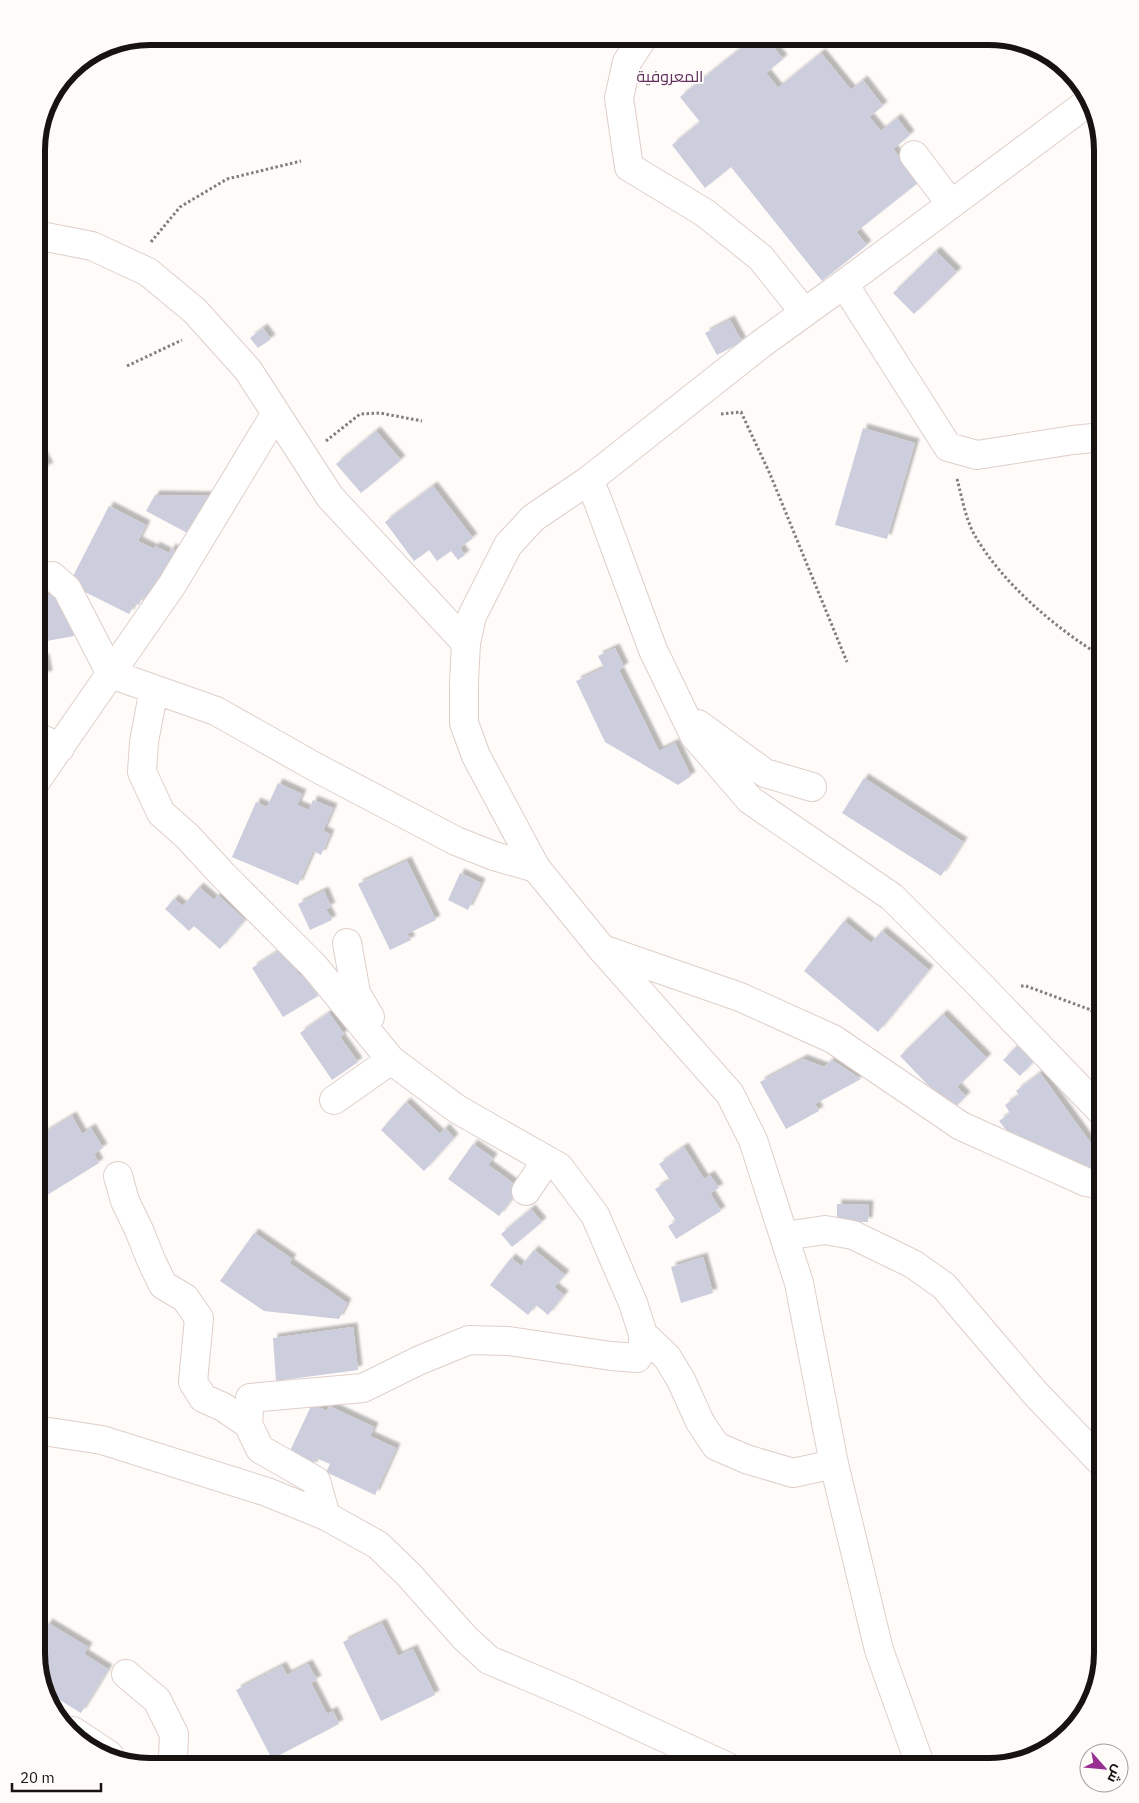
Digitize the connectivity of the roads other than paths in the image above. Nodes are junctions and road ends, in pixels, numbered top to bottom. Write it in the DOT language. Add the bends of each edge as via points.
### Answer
graph roads {
  1 [pos="638,45"];
  2 [pos="1084,105"];
  3 [pos="914,155"];
  4 [pos="951,204"];
  5 [pos="45,237"];
  6 [pos="844,284"];
  7 [pos="804,312"];
  8 [pos="276,413"];
  9 [pos="1094,438"];
  10 [pos="589,480"];
  11 [pos="45,577"];
  12 [pos="466,643"];
  13 [pos="111,674"];
  14 [pos="154,689"];
  15 [pos="683,713"];
  16 [pos="48,742"];
  17 [pos="812,787"];
  18 [pos="536,868"];
  19 [pos="347,943"];
  20 [pos="602,949"];
  21 [pos="396,1064"];
  22 [pos="334,1100"];
  23 [pos="1094,1104"];
  24 [pos="546,1160"];
  25 [pos="118,1176"];
  26 [pos="1094,1183"];
  27 [pos="526,1191"];
  28 [pos="785,1236"];
  29 [pos="643,1334"];
  30 [pos="248,1424"];
  31 [pos="45,1431"];
  32 [pos="1094,1455"];
  33 [pos="834,1464"];
  34 [pos="326,1516"];
  35 [pos="126,1674"];
  36 [pos="173,1758"];
  37 [pos="708,1758"];
  38 [pos="917,1758"];
  1 -- 7 [label="street" via="628,62 619,98 629,167 705,213 761,258"];
  2 -- 4 [label="street"];
  3 -- 4 [label="street"];
  4 -- 6 [label="street"];
  5 -- 8 [label="street" via="92,246 148,272 209,326 248,370"];
  6 -- 7 [label="street"];
  6 -- 9 [label="street" via="948,447 977,455"];
  7 -- 10 [label="street"];
  8 -- 12 [label="street" via="330,497"];
  8 -- 13 [label="street" via="172,585"];
  10 -- 12 [label="street" via="533,518 508,545 472,616"];
  10 -- 15 [label="street" via="653,650"];
  11 -- 13 [label="street" via="52,576 67,589"];
  12 -- 18 [label="street" via="464,722 476,756"];
  13 -- 14 [label="street"];
  13 -- 16 [label="street"];
  14 -- 18 [label="street" via="216,711 456,841"];
  14 -- 21 [label="street" via="142,772 161,812 314,966"];
  15 -- 17 [label="street" via="765,773"];
  15 -- 23 [label="street" via="694,736 750,800 892,897"];
  18 -- 20 [label="street"];
  19 -- 21 [label="street" via="356,993"];
  20 -- 26 [label="street" via="740,997 833,1039 961,1126"];
  20 -- 28 [label="street" via="730,1094 753,1140"];
  21 -- 22 [label="street"];
  21 -- 24 [label="street" via="457,1109"];
  24 -- 27 [label="street"];
  24 -- 29 [label="street" via="559,1167 595,1215"];
  25 -- 30 [label="street" via="125,1201 164,1285 185,1298 200,1318 193,1382 203,1398"];
  28 -- 32 [label="street" via="825,1230 853,1235 913,1264 944,1286 1035,1394"];
  28 -- 33 [label="street" via="799,1283"];
  29 -- 30 [label="street" via="643,1346 637,1358 509,1341 469,1340 363,1388 250,1398"];
  29 -- 33 [label="street" via="667,1356 700,1422 716,1446 746,1460 793,1473"];
  30 -- 34 [label="street" via="260,1449 316,1481"];
  31 -- 34 [label="street" via="102,1440 267,1492"];
  33 -- 38 [label="street" via="879,1650"];
  34 -- 37 [label="street" via="378,1545 489,1660"];
  35 -- 36 [label="street" via="157,1700 174,1734"];
}
